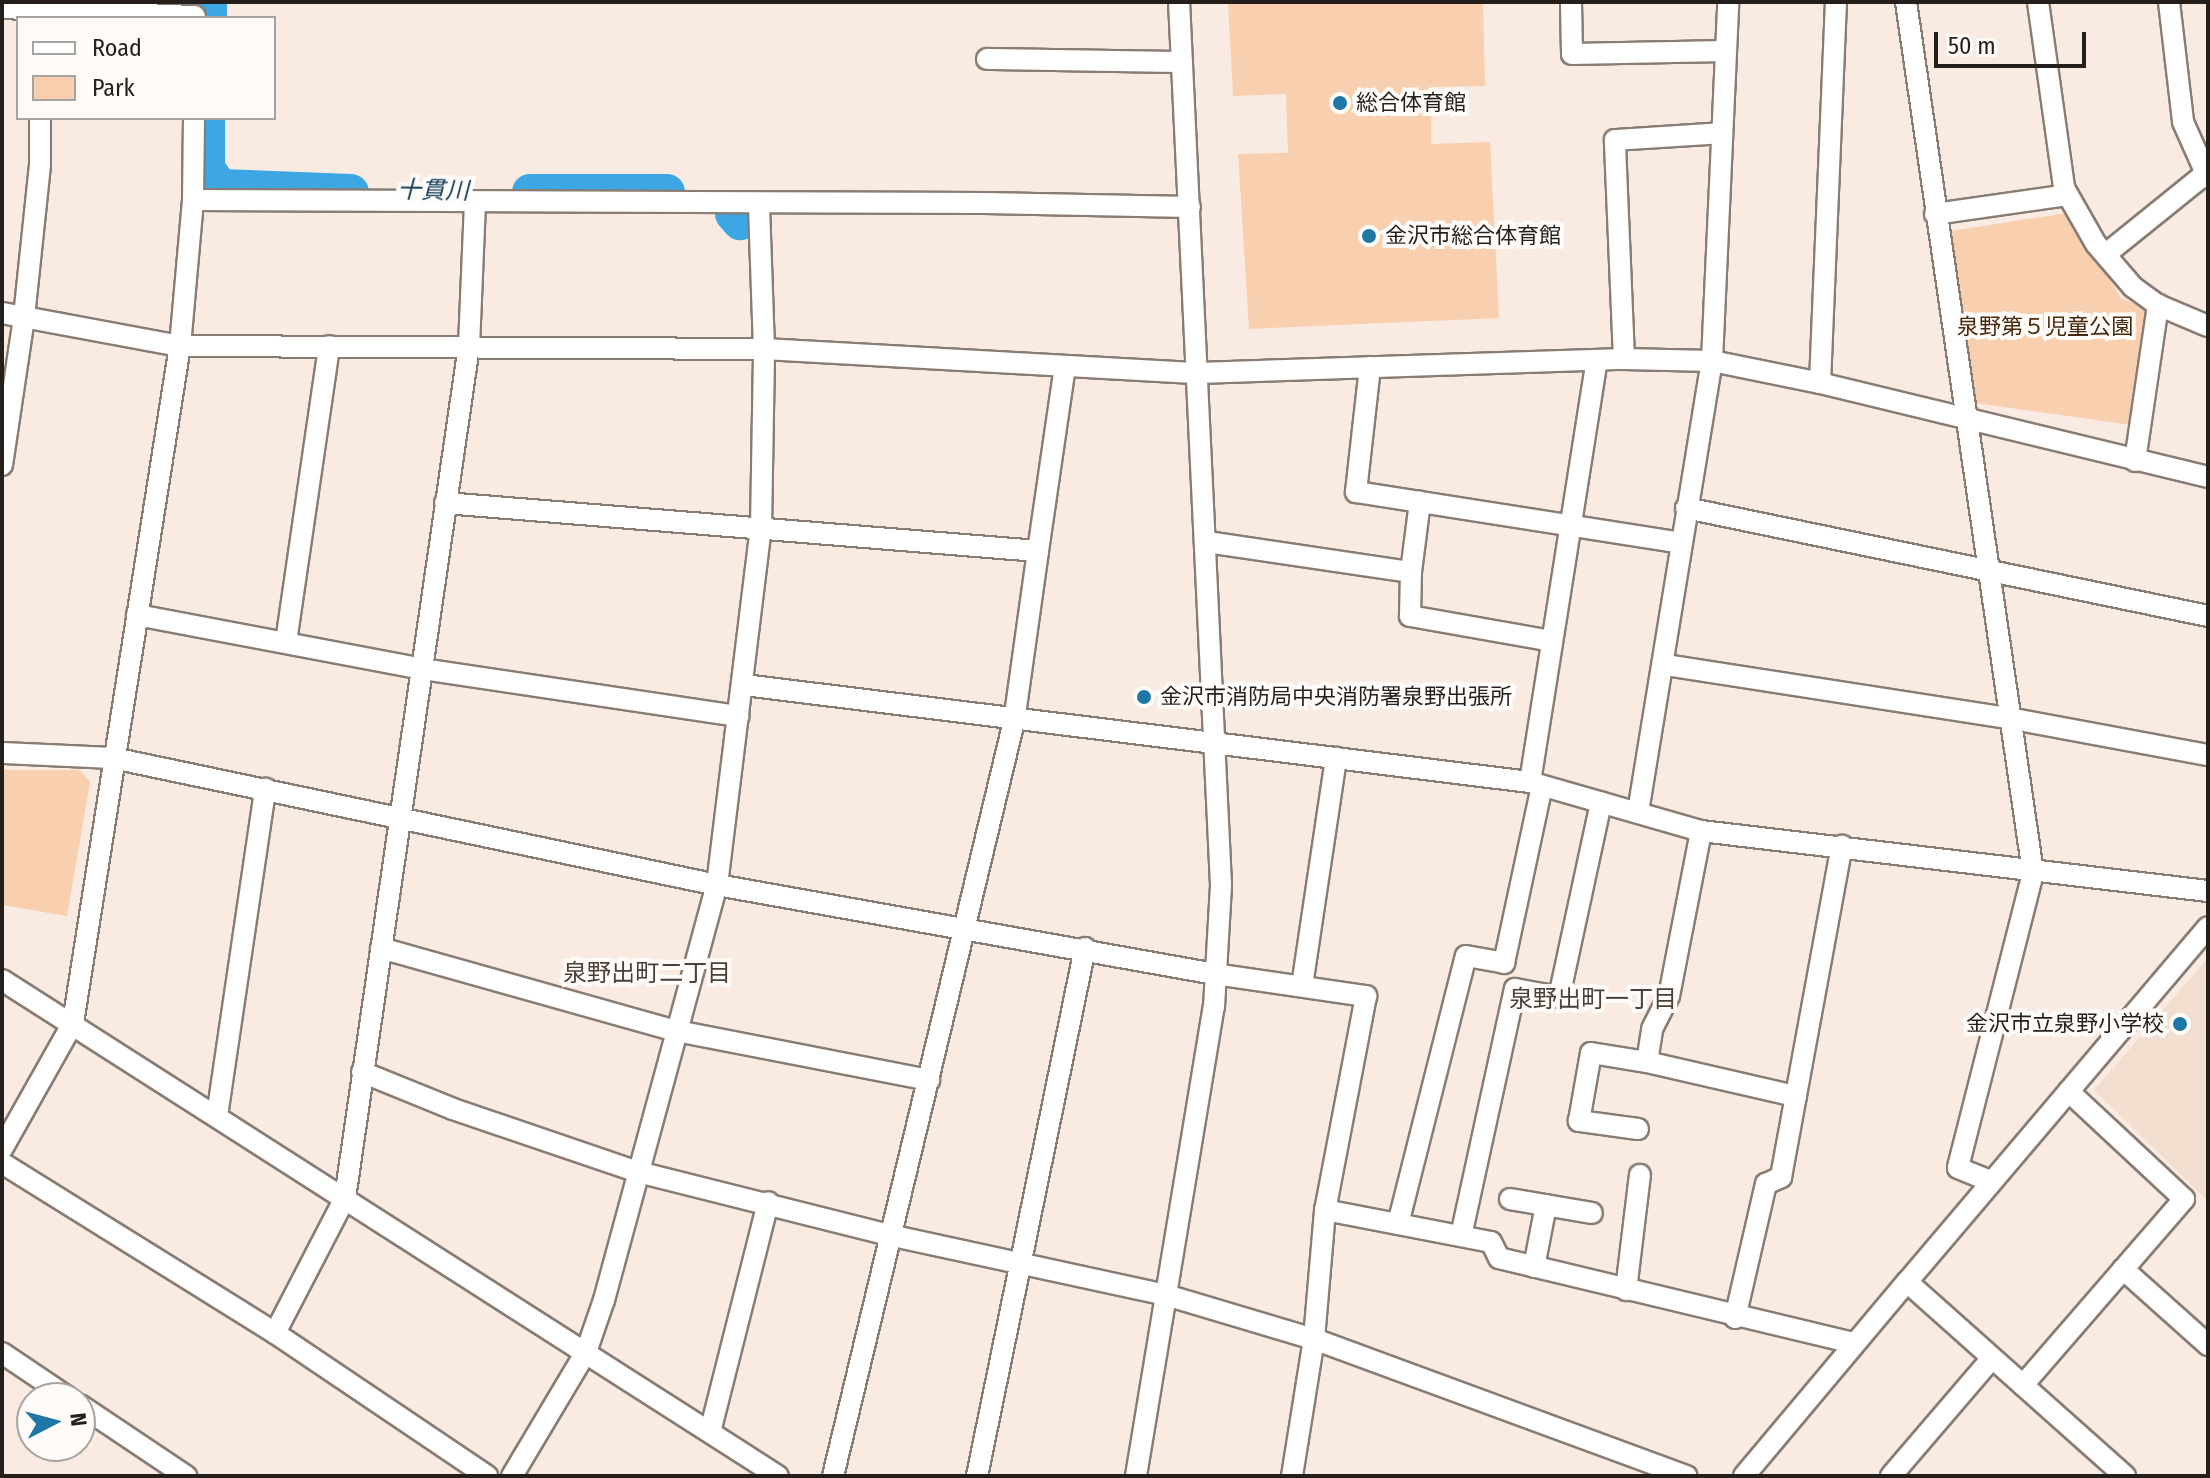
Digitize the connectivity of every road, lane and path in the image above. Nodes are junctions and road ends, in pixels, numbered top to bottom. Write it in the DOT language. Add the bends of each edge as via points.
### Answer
graph roads {
  1 [pos="1179,2"];
  2 [pos="1571,2"];
  3 [pos="1728,2"];
  4 [pos="1836,2"];
  5 [pos="1906,2"];
  6 [pos="2038,2"];
  7 [pos="2169,2"];
  8 [pos="2,8"];
  9 [pos="41,10"];
  10 [pos="195,12"];
  11 [pos="1725,51"];
  12 [pos="987,59"];
  13 [pos="1182,62"];
  14 [pos="40,120"];
  15 [pos="194,120"];
  16 [pos="1722,133"];
  17 [pos="2206,177"];
  18 [pos="2068,195"];
  19 [pos="193,200"];
  20 [pos="475,202"];
  21 [pos="759,204"];
  22 [pos="1190,207"];
  23 [pos="1935,214"];
  24 [pos="2106,254"];
  25 [pos="2158,305"];
  26 [pos="2,313"];
  27 [pos="24,317"];
  28 [pos="2208,326"];
  29 [pos="180,346"];
  30 [pos="329,346"];
  31 [pos="469,346"];
  32 [pos="764,349"];
  33 [pos="1624,359"];
  34 [pos="1597,360"];
  35 [pos="1712,361"];
  36 [pos="1065,367"];
  37 [pos="1370,367"];
  38 [pos="1198,373"];
  39 [pos="1820,383"];
  40 [pos="1966,418"];
  41 [pos="2135,461"];
  42 [pos="2,465"];
  43 [pos="2208,477"];
  44 [pos="1420,502"];
  45 [pos="445,503"];
  46 [pos="1686,508"];
  47 [pos="761,527"];
  48 [pos="1570,527"];
  49 [pos="1207,542"];
  50 [pos="1681,543"];
  51 [pos="1038,551"];
  52 [pos="1987,570"];
  53 [pos="1411,572"];
  54 [pos="137,615"];
  55 [pos="2208,616"];
  56 [pos="1552,641"];
  57 [pos="286,642"];
  58 [pos="1665,665"];
  59 [pos="423,669"];
  60 [pos="744,685"];
  61 [pos="739,716"];
  62 [pos="2008,718"];
  63 [pos="1014,721"];
  64 [pos="1215,743"];
  65 [pos="2,753"];
  66 [pos="2208,755"];
  67 [pos="113,758"];
  68 [pos="1336,758"];
  69 [pos="1536,784"];
  70 [pos="265,789"];
  71 [pos="1601,802"];
  72 [pos="1638,812"];
  73 [pos="401,816"];
  74 [pos="1701,831"];
  75 [pos="1842,846"];
  76 [pos="2033,873"];
  77 [pos="717,885"];
  78 [pos="2208,891"];
  79 [pos="2208,927"];
  80 [pos="964,930"];
  81 [pos="381,948"];
  82 [pos="1085,948"];
  83 [pos="1504,963"];
  84 [pos="1215,974"];
  85 [pos="2,980"];
  86 [pos="1302,986"];
  87 [pos="1515,989"];
  88 [pos="73,1023"];
  89 [pos="677,1031"];
  90 [pos="1647,1062"];
  91 [pos="362,1072"];
  92 [pos="929,1080"];
  93 [pos="2068,1091"];
  94 [pos="1796,1096"];
  95 [pos="217,1116"];
  96 [pos="1638,1129"];
  97 [pos="2,1149"];
  98 [pos="2,1163"];
  99 [pos="638,1172"];
  100 [pos="1640,1175"];
  101 [pos="1991,1181"];
  102 [pos="345,1198"];
  103 [pos="1510,1199"];
  104 [pos="768,1202"];
  105 [pos="1546,1205"];
  106 [pos="1325,1210"];
  107 [pos="1592,1213"];
  108 [pos="1398,1224"];
  109 [pos="889,1235"];
  110 [pos="1461,1236"];
  111 [pos="1020,1262"];
  112 [pos="1534,1267"];
  113 [pos="2123,1269"];
  114 [pos="1907,1282"];
  115 [pos="1626,1290"];
  116 [pos="1166,1295"];
  117 [pos="1735,1318"];
  118 [pos="275,1333"];
  119 [pos="1314,1339"];
  120 [pos="1854,1343"];
  121 [pos="2208,1345"];
  122 [pos="586,1352"];
  123 [pos="2,1353"];
  124 [pos="1992,1358"];
  125 [pos="45,1382"];
  126 [pos="2023,1385"];
  127 [pos="96,1416"];
  128 [pos="710,1432"];
  129 [pos="1903,1472"];
  130 [pos="183,1475"];
  131 [pos="487,1476"];
  132 [pos="512,1476"];
  133 [pos="778,1476"];
  134 [pos="833,1476"];
  135 [pos="977,1476"];
  136 [pos="1136,1476"];
  137 [pos="1292,1476"];
  138 [pos="1687,1476"];
  139 [pos="1744,1476"];
  140 [pos="2125,1476"];
  1 -- 13 [label="street"];
  2 -- 11 [label="street" via="1572,54"];
  3 -- 11 [label="street"];
  4 -- 39 [label="street"];
  5 -- 23 [label="street"];
  6 -- 18 [label="street"];
  7 -- 17 [label="street" via="2183,122"];
  8 -- 9 [label="street"];
  9 -- 10 [label="street"];
  11 -- 16 [label="street"];
  12 -- 13 [label="street"];
  13 -- 22 [label="street"];
  14 -- 27 [label="street"];
  15 -- 19 [label="street"];
  16 -- 33 [label="street" via="1615,140"];
  16 -- 35 [label="street"];
  17 -- 24 [label="street"];
  18 -- 23 [label="street"];
  18 -- 24 [label="street"];
  19 -- 20 [label="street"];
  19 -- 29 [label="street"];
  20 -- 21 [label="street"];
  20 -- 31 [label="street"];
  21 -- 22 [label="street"];
  21 -- 32 [label="street"];
  22 -- 38 [label="street"];
  23 -- 40 [label="street"];
  24 -- 25 [label="street" via="2133,287"];
  25 -- 28 [label="street"];
  25 -- 41 [label="street"];
  26 -- 27 [label="street"];
  27 -- 29 [label="street"];
  27 -- 42 [label="street"];
  29 -- 30 [label="street"];
  29 -- 54 [label="street"];
  30 -- 31 [label="street"];
  30 -- 57 [label="street"];
  31 -- 32 [label="street"];
  31 -- 45 [label="street"];
  32 -- 36 [label="street"];
  32 -- 47 [label="street"];
  33 -- 34 [label="street"];
  33 -- 35 [label="street"];
  34 -- 37 [label="street"];
  34 -- 48 [label="street"];
  35 -- 39 [label="street"];
  35 -- 46 [label="street"];
  36 -- 38 [label="street"];
  36 -- 51 [label="street"];
  37 -- 38 [label="street"];
  37 -- 44 [label="street" via="1356,492"];
  38 -- 49 [label="street"];
  39 -- 40 [label="street"];
  40 -- 41 [label="street"];
  40 -- 52 [label="street"];
  41 -- 43 [label="street"];
  44 -- 48 [label="street"];
  44 -- 53 [label="street"];
  45 -- 47 [label="street"];
  45 -- 59 [label="street"];
  46 -- 50 [label="street"];
  46 -- 52 [label="street"];
  47 -- 51 [label="street"];
  47 -- 60 [label="street"];
  48 -- 50 [label="street"];
  48 -- 56 [label="street"];
  49 -- 53 [label="street"];
  49 -- 64 [label="street"];
  50 -- 58 [label="street"];
  51 -- 63 [label="street"];
  52 -- 55 [label="street"];
  52 -- 62 [label="street"];
  53 -- 56 [label="street" via="1410,616"];
  54 -- 57 [label="street"];
  54 -- 67 [label="street"];
  56 -- 69 [label="street"];
  57 -- 59 [label="street"];
  58 -- 62 [label="street"];
  58 -- 72 [label="street"];
  59 -- 61 [label="street"];
  59 -- 73 [label="street"];
  60 -- 61 [label="street"];
  60 -- 63 [label="street"];
  61 -- 77 [label="street"];
  62 -- 66 [label="street"];
  62 -- 76 [label="street"];
  63 -- 64 [label="street"];
  63 -- 80 [label="street"];
  64 -- 68 [label="street"];
  64 -- 84 [label="street" via="1221,885"];
  65 -- 67 [label="street"];
  67 -- 70 [label="street"];
  67 -- 88 [label="street"];
  68 -- 69 [label="street"];
  68 -- 86 [label="street"];
  69 -- 71 [label="street"];
  69 -- 83 [label="street"];
  70 -- 73 [label="street"];
  70 -- 95 [label="street"];
  71 -- 72 [label="street"];
  71 -- 87 [label="street" via="1559,997"];
  72 -- 74 [label="street"];
  73 -- 77 [label="street"];
  73 -- 81 [label="street"];
  74 -- 75 [label="street"];
  74 -- 90 [label="street" via="1669,996 1652,1029"];
  75 -- 76 [label="street"];
  75 -- 94 [label="street"];
  76 -- 78 [label="street"];
  76 -- 101 [label="street" via="1958,1168"];
  77 -- 80 [label="street"];
  77 -- 89 [label="street"];
  79 -- 93 [label="street"];
  80 -- 82 [label="street"];
  80 -- 92 [label="street"];
  81 -- 89 [label="street"];
  81 -- 91 [label="street"];
  82 -- 84 [label="street"];
  82 -- 111 [label="street"];
  83 -- 87 [label="street"];
  83 -- 108 [label="street" via="1466,956"];
  84 -- 86 [label="street"];
  84 -- 116 [label="street"];
  85 -- 88 [label="street"];
  86 -- 106 [label="street" via="1366,996"];
  87 -- 110 [label="street"];
  88 -- 95 [label="street"];
  88 -- 97 [label="street"];
  89 -- 92 [label="street"];
  89 -- 99 [label="street"];
  90 -- 94 [label="street"];
  90 -- 96 [label="street" via="1591,1053 1579,1121"];
  91 -- 99 [label="street"];
  91 -- 102 [label="street"];
  92 -- 109 [label="street"];
  93 -- 101 [label="street"];
  93 -- 113 [label="street" via="2184,1199"];
  94 -- 117 [label="street" via="1781,1177 1766,1184"];
  95 -- 102 [label="street"];
  98 -- 118 [label="street"];
  99 -- 104 [label="street"];
  99 -- 122 [label="street"];
  100 -- 115 [label="street"];
  101 -- 114 [label="street"];
  102 -- 118 [label="street"];
  102 -- 122 [label="street"];
  103 -- 105 [label="street"];
  104 -- 109 [label="street"];
  104 -- 128 [label="street"];
  105 -- 107 [label="street"];
  105 -- 112 [label="street"];
  106 -- 108 [label="street"];
  106 -- 119 [label="street"];
  108 -- 110 [label="street"];
  109 -- 111 [label="street"];
  109 -- 134 [label="street"];
  110 -- 112 [label="street" via="1491,1242 1499,1258"];
  111 -- 116 [label="street"];
  111 -- 135 [label="street"];
  112 -- 115 [label="street"];
  113 -- 121 [label="street"];
  113 -- 126 [label="street"];
  114 -- 120 [label="street"];
  114 -- 124 [label="street"];
  115 -- 117 [label="street"];
  116 -- 119 [label="street"];
  116 -- 136 [label="street"];
  117 -- 120 [label="street"];
  118 -- 131 [label="street"];
  119 -- 137 [label="street"];
  119 -- 138 [label="street"];
  120 -- 139 [label="street"];
  122 -- 128 [label="street"];
  122 -- 132 [label="street"];
  123 -- 125 [label="street"];
  124 -- 126 [label="street"];
  124 -- 129 [label="street"];
  126 -- 140 [label="street"];
  127 -- 130 [label="street"];
  128 -- 133 [label="street"];
}
